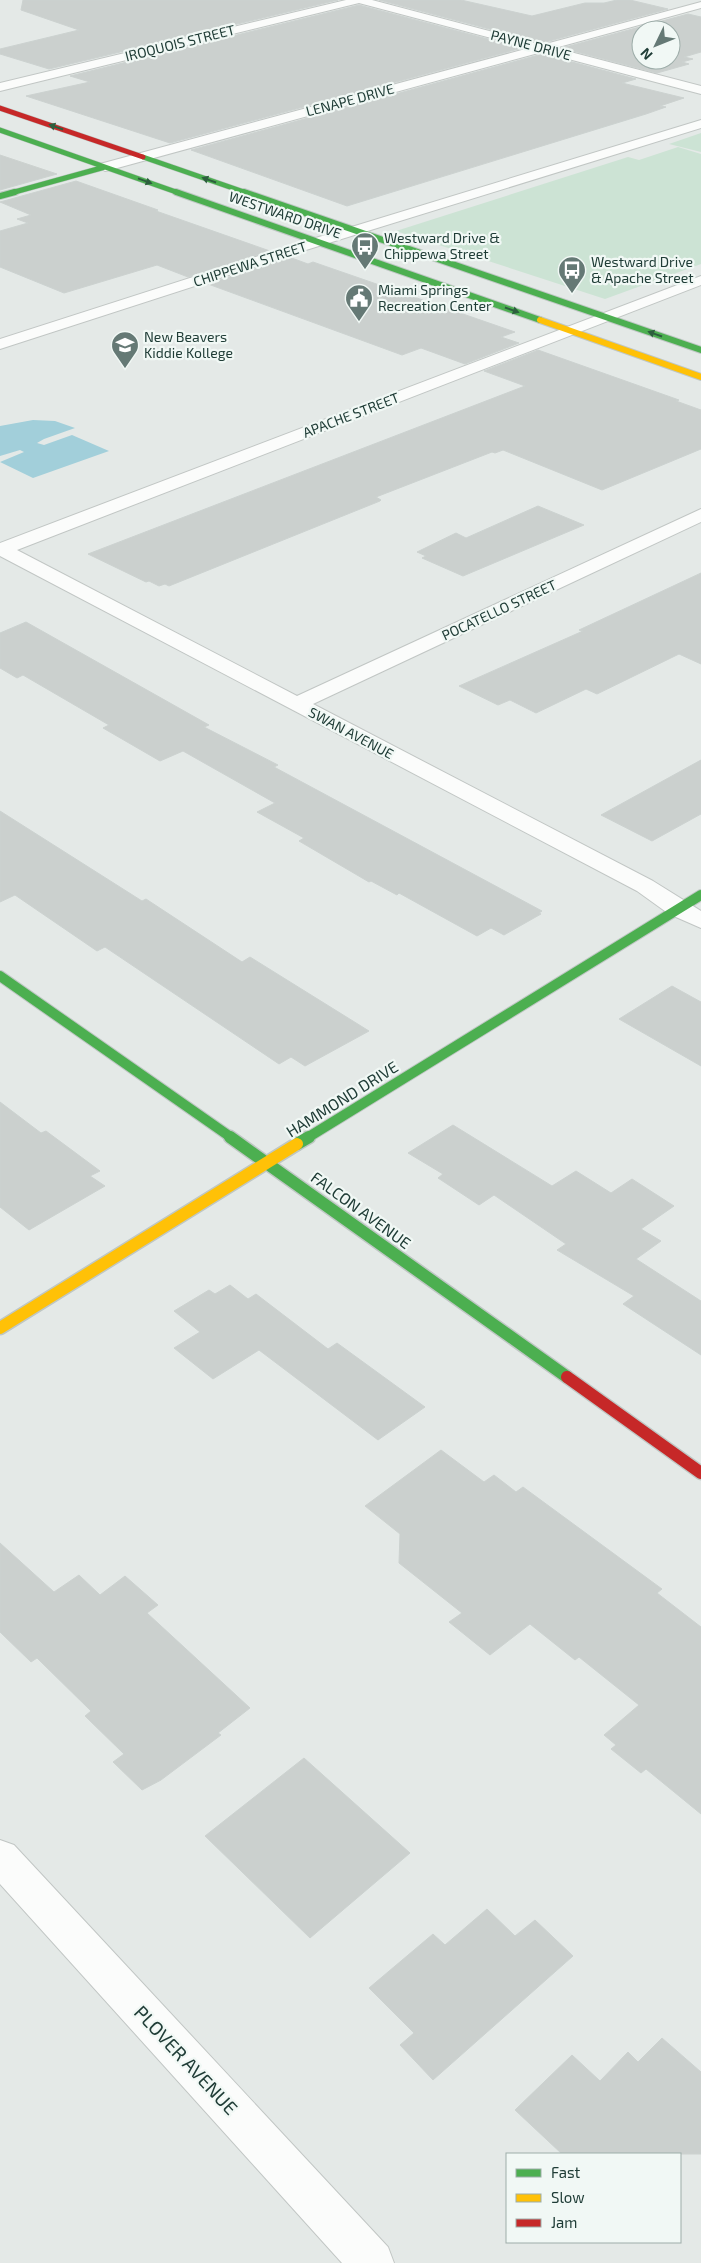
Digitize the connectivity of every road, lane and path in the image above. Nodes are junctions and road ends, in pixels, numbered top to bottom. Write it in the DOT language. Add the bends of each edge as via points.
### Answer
graph roads {
  1 [pos="360,0"];
  2 [pos="701,5"];
  3 [pos="543,48"];
  4 [pos="0,87"];
  5 [pos="701,90"];
  6 [pos="0,108"];
  7 [pos="701,124"];
  8 [pos="0,130"];
  9 [pos="142,157"];
  10 [pos="105,167"];
  11 [pos="0,196"];
  12 [pos="355,230"];
  13 [pos="317,242"];
  14 [pos="701,280"];
  15 [pos="603,316"];
  16 [pos="568,330"];
  17 [pos="0,344"];
  18 [pos="701,350"];
  19 [pos="701,377"];
  20 [pos="701,516"];
  21 [pos="0,549"];
  22 [pos="296,704"];
  23 [pos="701,895"];
  24 [pos="678,909"];
  25 [pos="701,920"];
  26 [pos="0,976"];
  27 [pos="269,1164"];
  28 [pos="0,1328"];
  29 [pos="701,1473"];
  30 [pos="0,1857"];
  31 [pos="372,2263"];
  1 -- 3 [label="street, PAYNE DRIVE"];
  1 -- 4 [label="street, IROQUOIS STREET"];
  2 -- 3 [label="street, LENAPE DRIVE"];
  3 -- 5 [label="street, PAYNE DRIVE"];
  3 -- 9 [label="street, LENAPE DRIVE"];
  9 -- 6 [label="street, WESTWARD DRIVE, one-way"];
  7 -- 12 [label="street, CHIPPEWA STREET"];
  8 -- 10 [label="street, WESTWARD DRIVE"];
  9 -- 10 [label="street, LENAPE DRIVE"];
  12 -- 9 [label="street, WESTWARD DRIVE, one-way"];
  10 -- 11 [label="street, LENAPE DRIVE"];
  10 -- 13 [label="street, WESTWARD DRIVE, one-way"];
  12 -- 13 [label="street, CHIPPEWA STREET"];
  12 -- 15 [label="street, WESTWARD DRIVE"];
  13 -- 16 [label="street, WESTWARD DRIVE, one-way"];
  13 -- 17 [label="street, CHIPPEWA STREET"];
  14 -- 15 [label="street, APACHE STREET"];
  15 -- 16 [label="street, APACHE STREET"];
  18 -- 15 [label="street, WESTWARD DRIVE, one-way"];
  16 -- 19 [label="street, WESTWARD DRIVE"];
  16 -- 21 [label="street, APACHE STREET"];
  20 -- 22 [label="street, POCATELLO STREET"];
  21 -- 22 [label="street, SWAN AVENUE"];
  22 -- 24 [label="street, SWAN AVENUE" via="645,886"];
  23 -- 24 [label="street, HAMMOND DRIVE"];
  24 -- 25 [label="street, SWAN AVENUE"];
  24 -- 27 [label="street, HAMMOND DRIVE"];
  26 -- 27 [label="street, FALCON AVENUE"];
  27 -- 28 [label="street, HAMMOND DRIVE"];
  27 -- 29 [label="street, FALCON AVENUE"];
  30 -- 31 [label="street, PLOVER AVENUE"];
}
